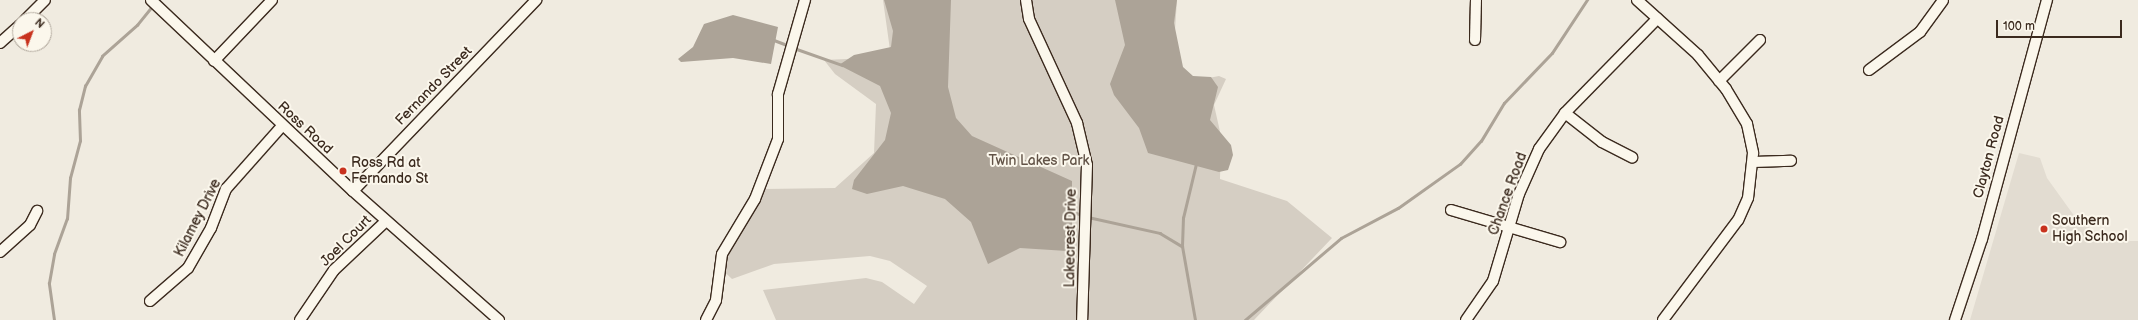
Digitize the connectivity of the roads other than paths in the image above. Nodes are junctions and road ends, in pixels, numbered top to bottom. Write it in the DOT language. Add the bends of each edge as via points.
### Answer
graph roads {
  1 [pos="45,0"];
  2 [pos="151,0"];
  3 [pos="272,0"];
  4 [pos="536,0"];
  5 [pos="805,0"];
  6 [pos="1026,0"];
  7 [pos="1476,0"];
  8 [pos="1638,0"];
  9 [pos="1944,0"];
  10 [pos="2047,0"];
  11 [pos="33,12"];
  12 [pos="1657,19"];
  13 [pos="12,32"];
  14 [pos="1475,40"];
  15 [pos="1760,40"];
  16 [pos="0,43"];
  17 [pos="214,61"];
  18 [pos="1869,70"];
  19 [pos="1719,81"];
  20 [pos="1565,113"];
  21 [pos="282,126"];
  22 [pos="1632,157"];
  23 [pos="1791,161"];
  24 [pos="1753,162"];
  25 [pos="353,191"];
  26 [pos="1451,210"];
  27 [pos="37,211"];
  28 [pos="386,221"];
  29 [pos="1509,227"];
  30 [pos="1560,242"];
  31 [pos="0,252"];
  32 [pos="150,301"];
  33 [pos="708,318"];
  34 [pos="300,320"];
  35 [pos="499,320"];
  36 [pos="1082,320"];
  37 [pos="1466,320"];
  38 [pos="1663,320"];
  39 [pos="1955,320"];
  1 -- 11 [label="street"];
  2 -- 17 [label="street, Ross Road"];
  3 -- 17 [label="street"];
  4 -- 25 [label="street, Fernando Street"];
  5 -- 33 [label="street" via="778,94 778,139 755,198 722,254 716,300"];
  6 -- 36 [label="street, Lakecrest Drive" via="1029,19 1077,123 1086,165"];
  7 -- 14 [label="street"];
  8 -- 12 [label="street"];
  9 -- 18 [label="street" via="1920,32"];
  10 -- 39 [label="street, Clayton Road" via="1982,239"];
  12 -- 19 [label="street" via="1698,56"];
  12 -- 20 [label="street, Chance Road"];
  13 -- 16 [label="street"];
  15 -- 19 [label="street"];
  17 -- 21 [label="street, Ross Road"];
  19 -- 24 [label="street" via="1747,124"];
  20 -- 22 [label="street" via="1602,142"];
  20 -- 29 [label="street, Chance Road" via="1534,158"];
  21 -- 25 [label="street, Ross Road"];
  21 -- 32 [label="street, Kilamey Drive" via="226,189 211,228 188,268"];
  23 -- 24 [label="street"];
  24 -- 38 [label="street" via="1748,198 1738,220"];
  25 -- 28 [label="street, Ross Road"];
  26 -- 29 [label="street"];
  27 -- 31 [label="street" via="30,225"];
  28 -- 34 [label="street, Joel Court" via="334,270"];
  28 -- 35 [label="street, Ross Road"];
  29 -- 30 [label="street"];
  29 -- 37 [label="street, Chance Road" via="1492,280"];
}
